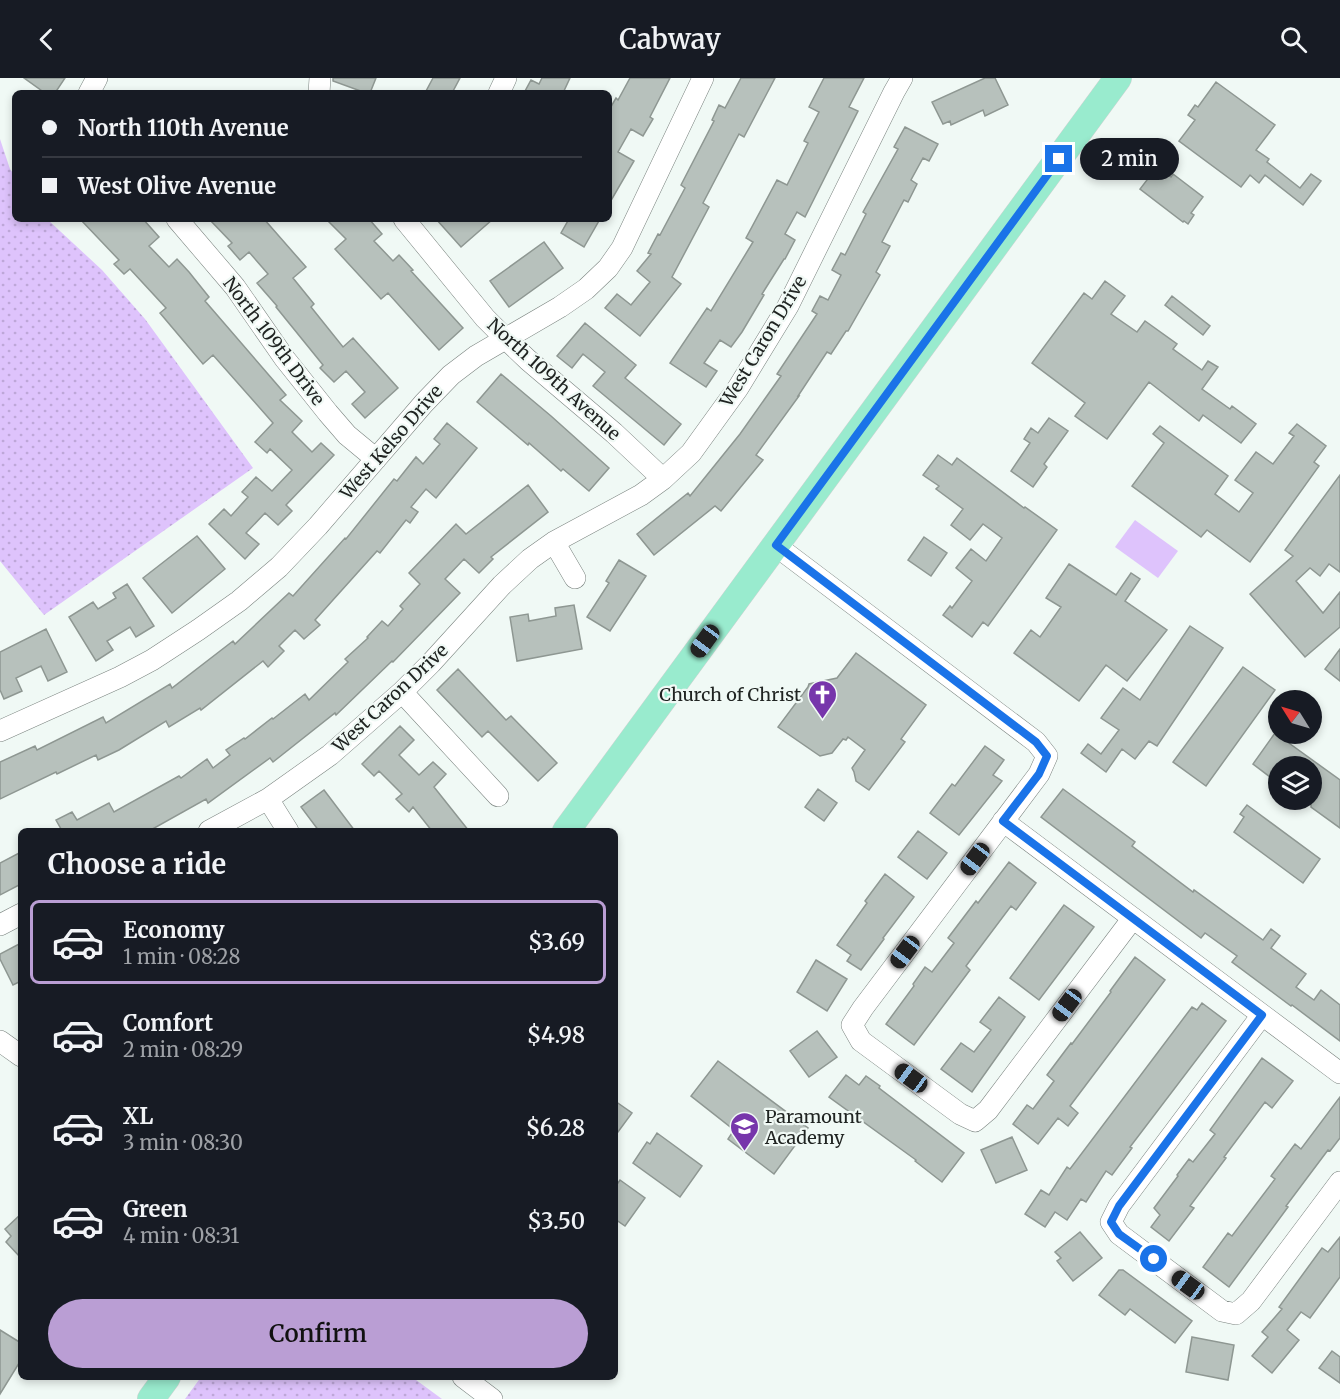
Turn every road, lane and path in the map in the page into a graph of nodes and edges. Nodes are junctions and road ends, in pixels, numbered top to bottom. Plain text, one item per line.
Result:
1 (703, 78) edge
2 (902, 78) edge
3 (1118, 78) edge
4 (180, 222) edge
5 (406, 222) edge
6 (505, 338) junction
7 (376, 459) junction
8 (663, 479) junction
9 (554, 542) junction
10 (776, 545) junction
11 (575, 578) dead end
12 (402, 692) junction
13 (0, 731) edge
14 (498, 796) dead end
15 (268, 799) junction
16 (1003, 821) junction
17 (215, 828) edge
18 (286, 828) edge
19 (568, 828) edge
20 (18, 915) edge
21 (1133, 918) junction
22 (0, 924) edge
23 (1262, 1015) junction
24 (0, 1041) edge
25 (18, 1054) edge
26 (1340, 1073) edge
27 (1340, 1182) edge
28 (165, 1380) edge
29 (467, 1380) edge
30 (151, 1399) edge
31 (492, 1399) edge

1 - 6 street, West Kelso Drive
2 - 8 street, West Caron Drive
3 - 10 main road
4 - 7 street, North 109th Drive
5 - 6 street, North 109th Avenue
6 - 7 street, West Kelso Drive
6 - 8 street, North 109th Avenue
7 - 13 street, West Kelso Drive
8 - 9 street, West Caron Drive
9 - 11 street
9 - 12 street, West Caron Drive
10 - 16 street
10 - 19 main road
12 - 14 street
12 - 15 street, West Caron Drive
15 - 17 street, West Caron Drive
15 - 18 street
16 - 21 street
16 - 21 street
20 - 22 street
21 - 23 street
23 - 26 street
23 - 27 street
24 - 25 street
28 - 30 main road
29 - 31 street

